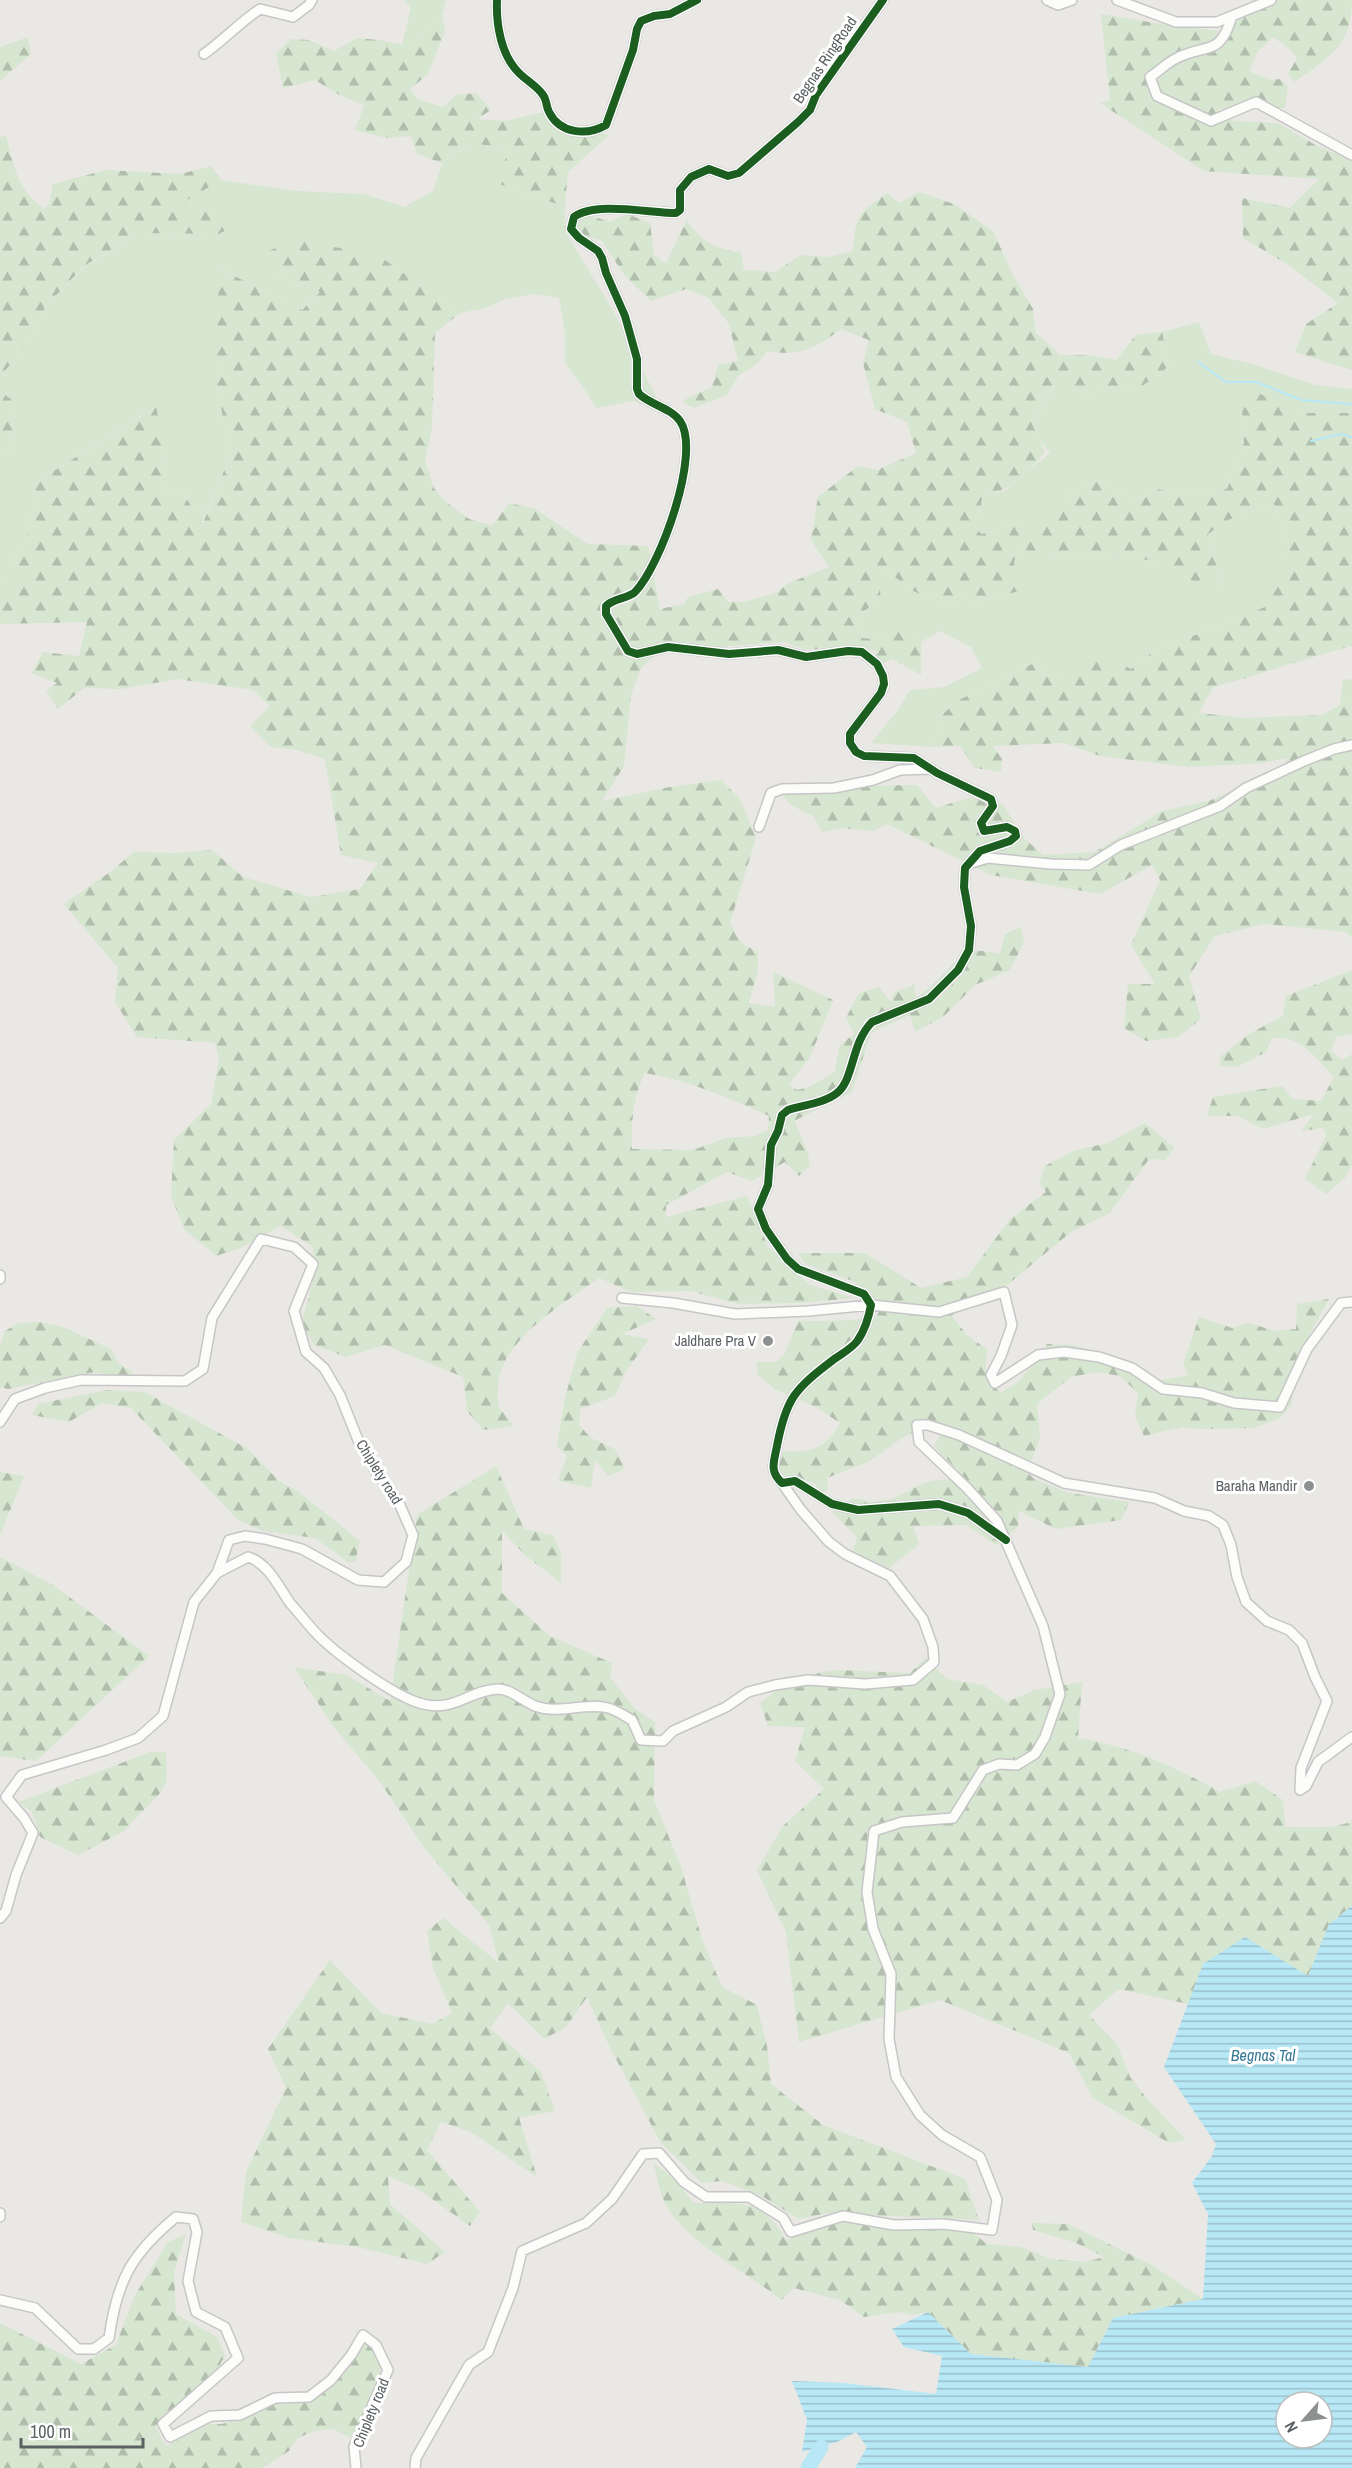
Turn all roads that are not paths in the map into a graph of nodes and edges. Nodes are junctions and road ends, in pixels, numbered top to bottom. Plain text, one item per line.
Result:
1 (312, 0) edge
2 (497, 0) edge
3 (697, 0) edge
4 (1047, 0) edge
5 (1072, 0) edge
6 (1117, 0) edge
7 (1271, 0) edge
8 (878, 2) edge
9 (1232, 16) junction
10 (204, 54) dead end
11 (1352, 155) edge
12 (1352, 745) edge
13 (931, 769) junction
14 (759, 827) dead end
15 (968, 864) junction
16 (622, 1298) dead end
17 (1352, 1302) edge
18 (871, 1305) junction
19 (0, 1422) edge
20 (782, 1483) junction
21 (1006, 1540) junction
22 (217, 1573) junction
23 (1352, 1737) edge
24 (0, 1918) edge
25 (0, 2300) edge
26 (356, 2468) edge
27 (415, 2468) edge

1 - 10 street
2 - 3 street
4 - 5 street
6 - 9 street
7 - 9 street
8 - 13 street, Begnas RingRoad
9 - 11 street
12 - 15 street
13 - 14 street
13 - 15 street, Begnas RingRoad
15 - 18 street
16 - 18 street
17 - 18 street
18 - 20 street
19 - 22 street, Chiplety road
20 - 21 street
20 - 22 street
21 - 23 street
21 - 27 street
22 - 24 street, Chiplety road
25 - 26 street, Chiplety road

